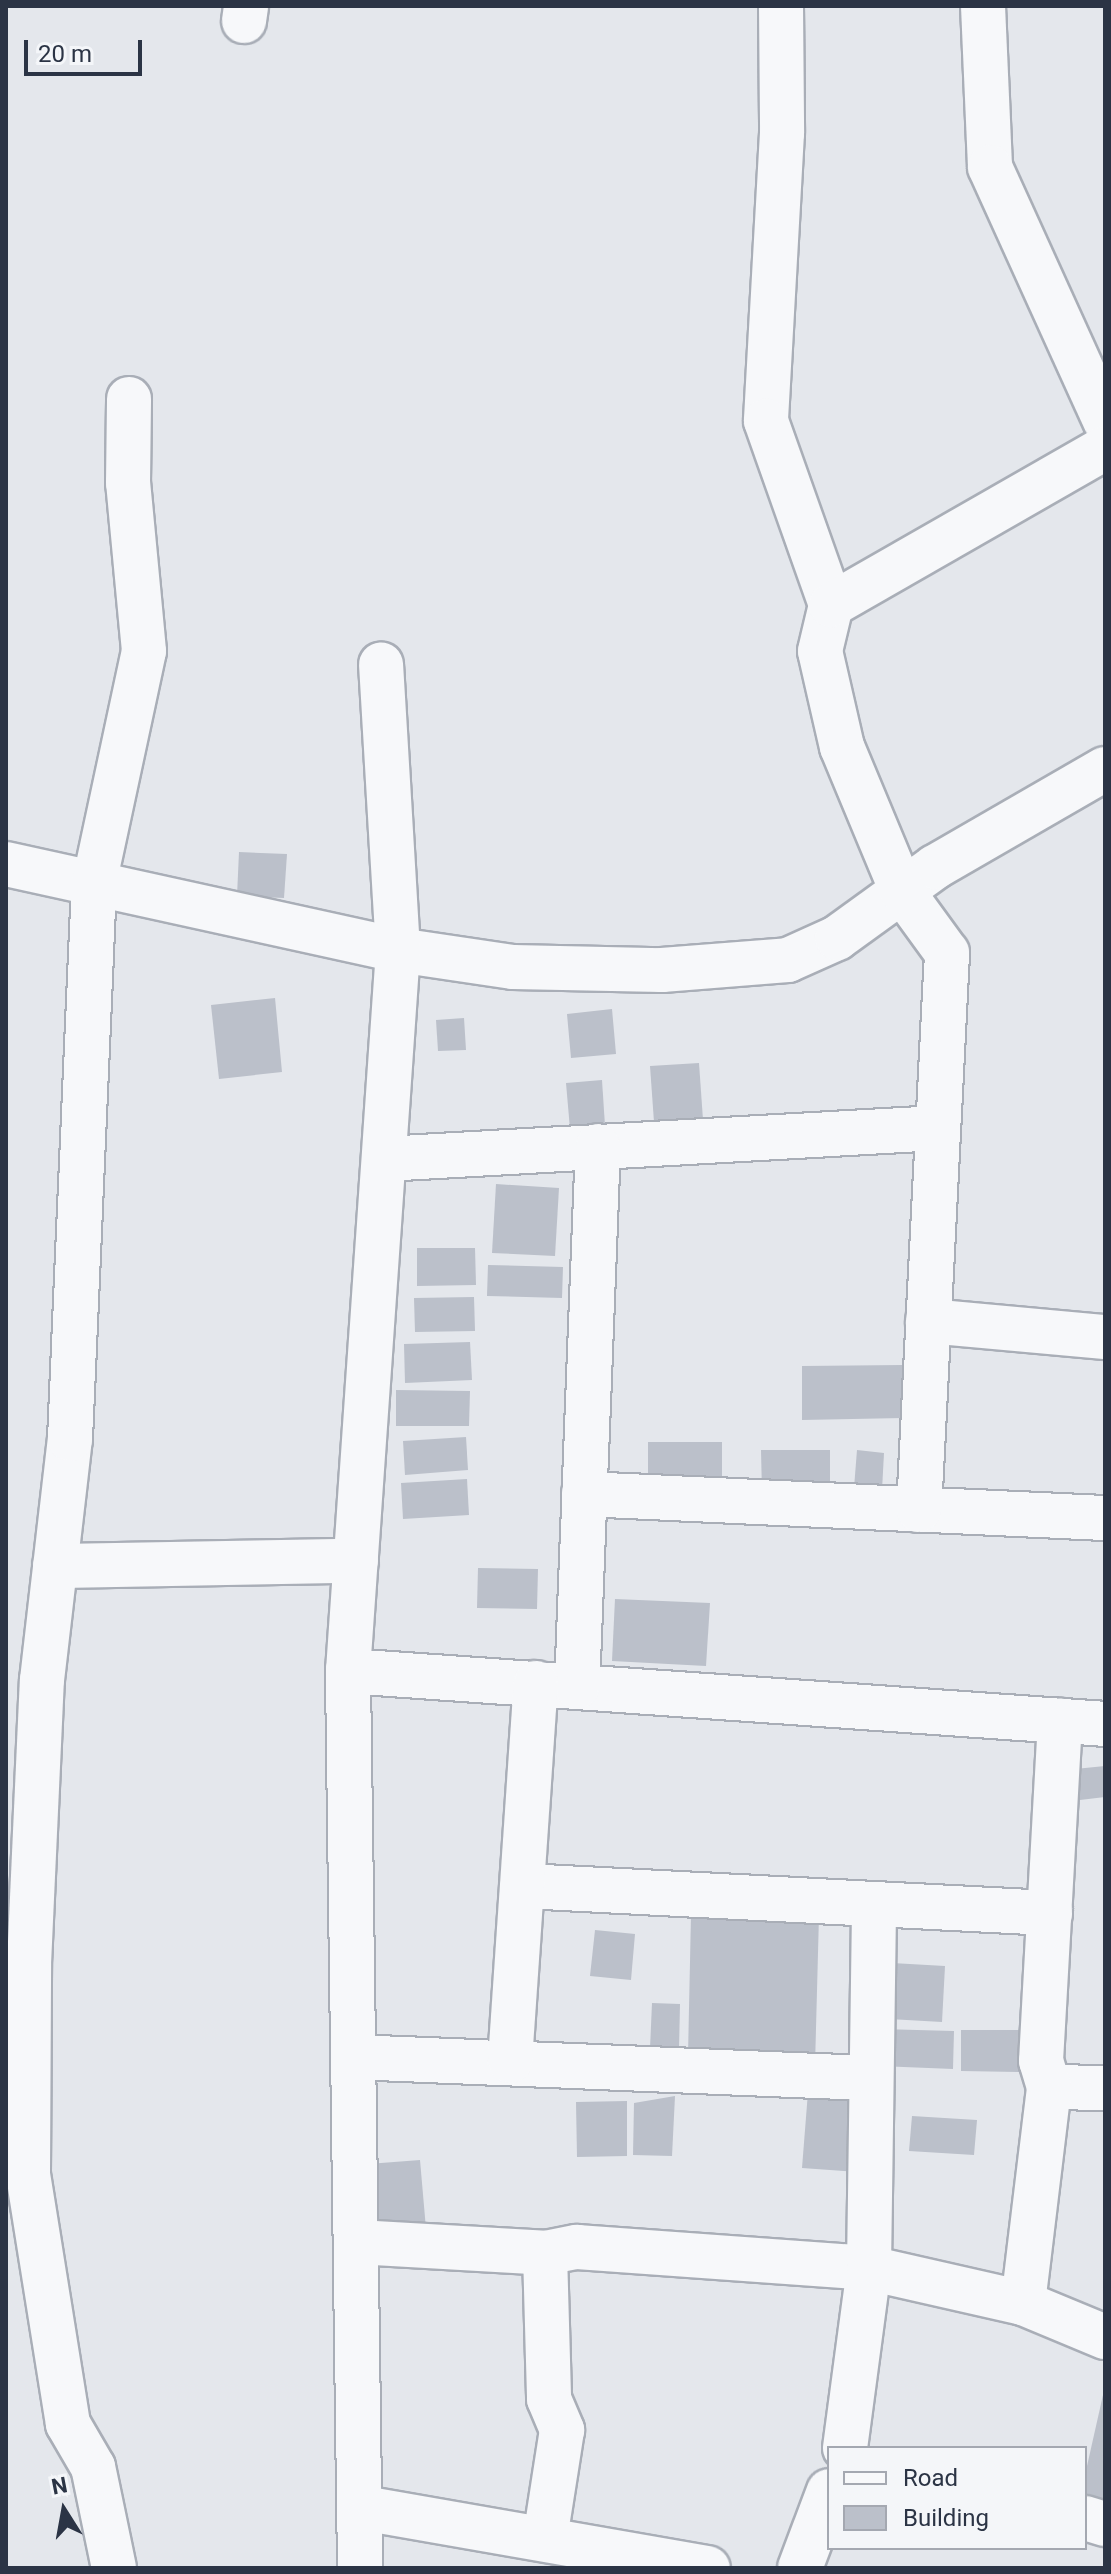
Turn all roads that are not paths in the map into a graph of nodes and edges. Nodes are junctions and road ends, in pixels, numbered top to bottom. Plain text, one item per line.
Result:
1 (781, 6) edge
2 (983, 6) edge
3 (129, 399) dead end
4 (1105, 421) edge
5 (1105, 448) edge
6 (831, 605) junction
7 (381, 665) dead end
8 (1105, 769) edge
9 (6, 864) edge
10 (94, 884) junction
11 (902, 891) junction
12 (398, 950) junction
13 (938, 1128) junction
14 (598, 1146) junction
15 (384, 1159) junction
16 (928, 1321) junction
17 (1105, 1335) edge
18 (584, 1494) junction
19 (919, 1510) junction
20 (1105, 1518) edge
21 (356, 1561) junction
22 (55, 1566) junction
23 (348, 1671) junction
24 (557, 1685) junction
25 (1060, 1721) junction
26 (1105, 1724) edge
27 (524, 1886) junction
28 (874, 1904) junction
29 (1050, 1913) junction
30 (353, 2057) junction
31 (510, 2061) junction
32 (868, 2078) junction
33 (1049, 2087) junction
34 (1105, 2088) edge
35 (357, 2242) junction
36 (545, 2253) junction
37 (869, 2268) junction
38 (1023, 2303) junction
39 (1105, 2337) edge
40 (849, 2446) edge
41 (827, 2496) edge
42 (363, 2508) junction
43 (545, 2539) junction
44 (114, 2568) edge
45 (360, 2568) edge
46 (708, 2568) edge
47 (800, 2568) edge

1 - 6 street
2 - 4 street
3 - 10 street
5 - 6 street
6 - 11 street
7 - 12 street
8 - 11 street
9 - 10 street
10 - 12 street
10 - 22 street
11 - 12 street
11 - 13 street
12 - 15 street
13 - 14 street
13 - 16 street
14 - 15 street
14 - 18 street
15 - 21 street
16 - 17 street
16 - 19 street
18 - 19 street
18 - 24 street
19 - 20 street
21 - 22 street
21 - 23 street
22 - 44 street
23 - 24 street
23 - 30 street
24 - 25 street
24 - 27 street
25 - 26 street
25 - 29 street
27 - 28 street
27 - 31 street
28 - 29 street
28 - 32 street
29 - 33 street
30 - 31 street
30 - 35 street
31 - 32 street
32 - 37 street
33 - 34 street
33 - 38 street
35 - 36 street
35 - 42 street
36 - 37 street
36 - 43 street
37 - 38 street
37 - 40 street
38 - 39 street
41 - 47 street
42 - 43 street
42 - 45 street
43 - 46 street

